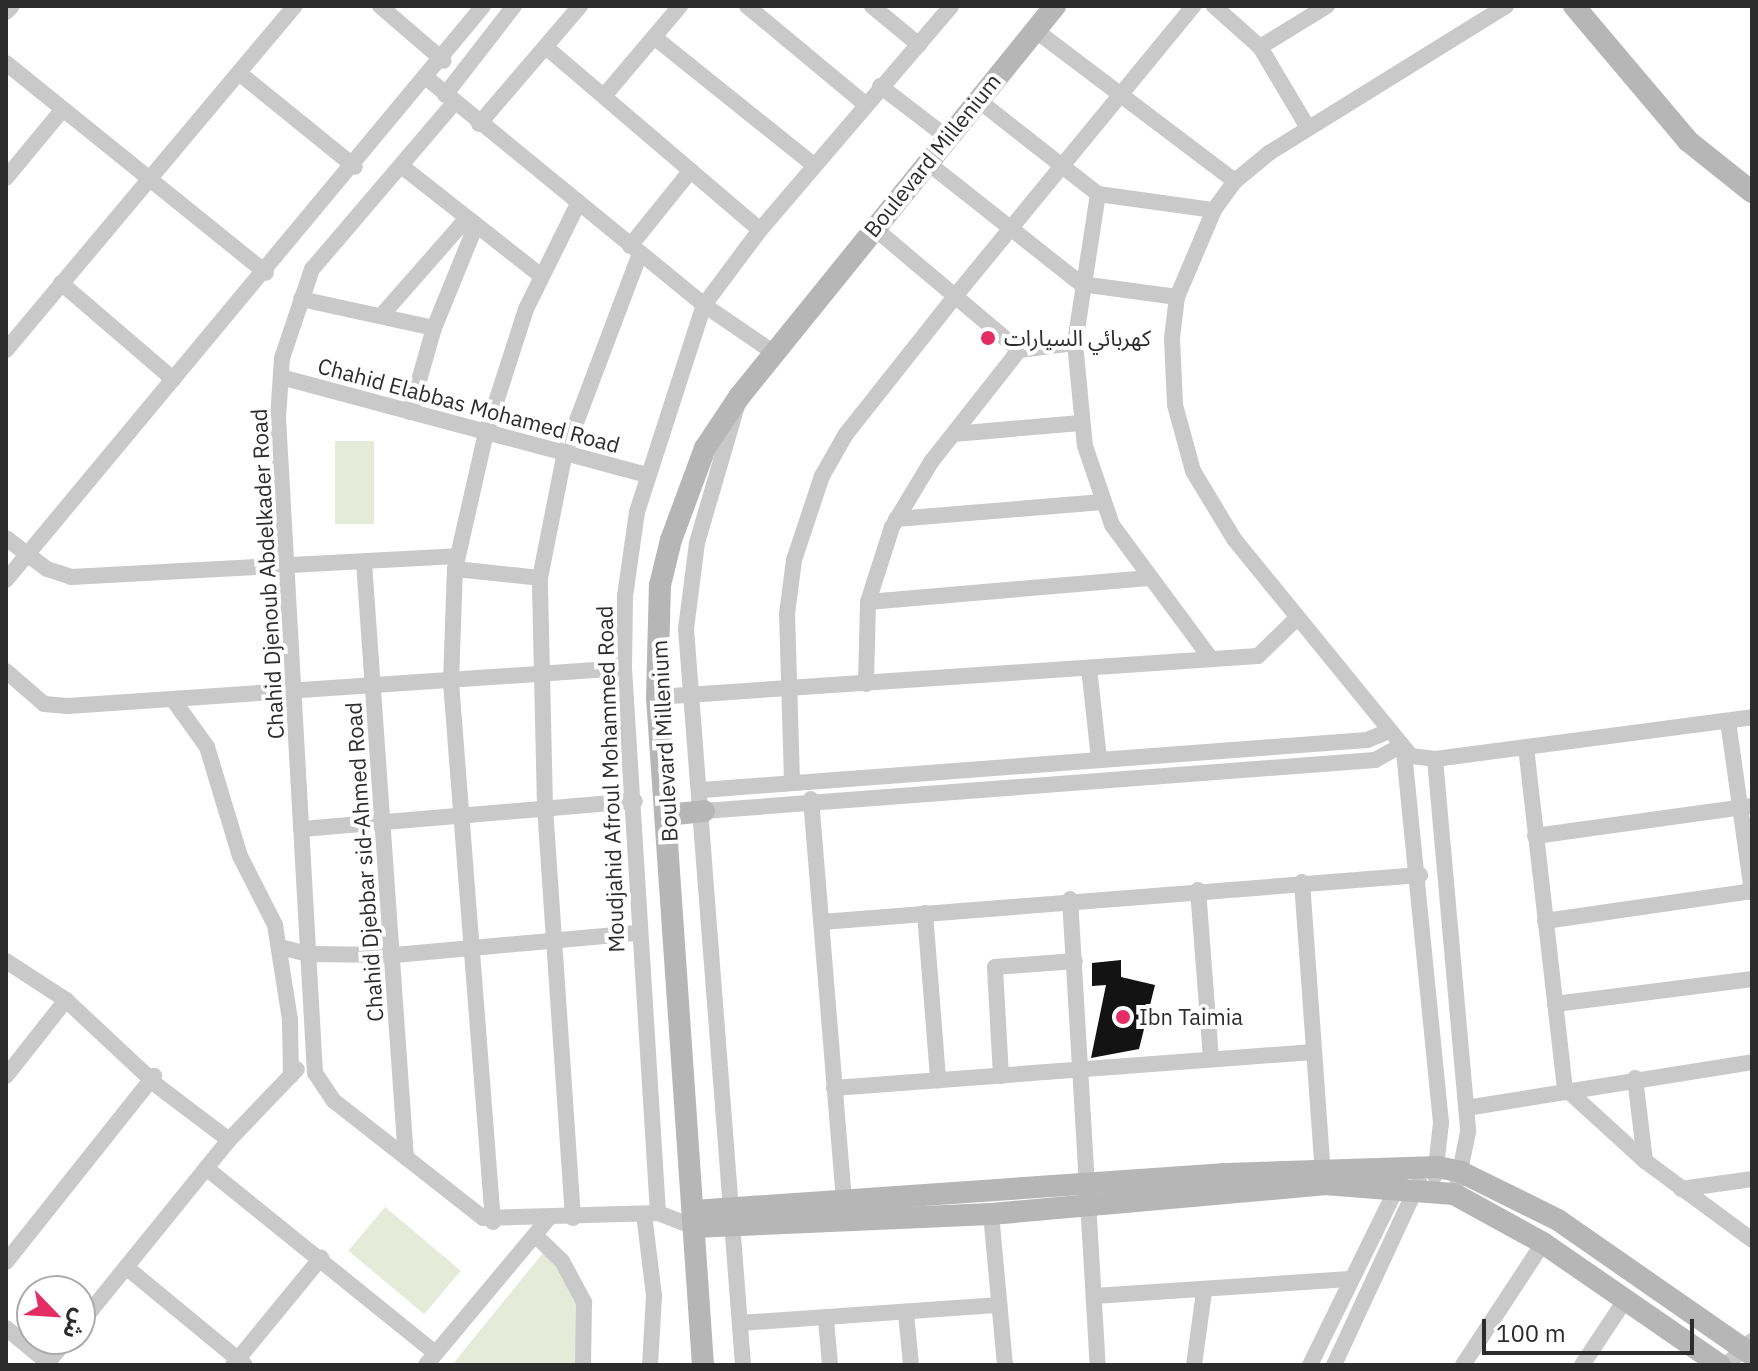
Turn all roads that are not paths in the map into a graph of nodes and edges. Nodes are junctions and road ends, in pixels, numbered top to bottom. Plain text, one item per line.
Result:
1 (12, 6) edge
2 (295, 6) edge
3 (380, 6) edge
4 (483, 6) edge
5 (514, 6) edge
6 (580, 6) edge
7 (680, 6) edge
8 (747, 6) edge
9 (872, 6) edge
10 (951, 6) edge
11 (1055, 6) edge
12 (1193, 6) edge
13 (1214, 6) edge
14 (1327, 6) edge
15 (1574, 6) edge
16 (1501, 7) edge
17 (6, 12) edge
18 (1035, 30) junction
19 (654, 37) junction
20 (919, 45) junction
21 (1260, 47) junction
22 (547, 48) junction
23 (444, 61) junction
24 (6, 63) edge
25 (239, 73) junction
26 (428, 79) junction
27 (880, 86) junction
28 (604, 96) junction
29 (1118, 98) junction
30 (450, 99) junction
31 (978, 100) junction
32 (865, 104) junction
33 (63, 109) junction
34 (479, 124) junction
35 (1308, 128) junction
36 (948, 138) junction
37 (928, 163) junction
38 (814, 165) junction
39 (1063, 165) junction
40 (355, 167) junction
41 (404, 168) junction
42 (691, 170) junction
43 (6, 178) edge
44 (151, 179) junction
45 (1235, 181) junction
46 (1752, 192) edge
47 (1098, 194) junction
48 (578, 204) junction
49 (1214, 210) junction
50 (471, 222) junction
51 (873, 227) junction
52 (1010, 229) junction
53 (760, 230) junction
54 (635, 250) junction
55 (266, 273) junction
56 (540, 275) junction
57 (61, 283) junction
58 (1081, 284) junction
59 (956, 295) junction
60 (1177, 297) junction
61 (301, 299) junction
62 (704, 305) junction
63 (381, 316) junction
64 (434, 328) junction
65 (1075, 343) junction
66 (6, 350) edge
67 (1019, 350) junction
68 (773, 352) junction
69 (281, 377) junction
70 (173, 379) junction
71 (739, 397) junction
72 (410, 412) junction
73 (1081, 423) junction
74 (486, 433) junction
75 (954, 434) junction
76 (565, 452) junction
77 (646, 475) junction
78 (1102, 502) junction
79 (896, 519) junction
80 (6, 538) edge
81 (27, 556) junction
82 (364, 562) junction
83 (456, 562) junction
84 (287, 567) junction
85 (540, 578) junction
86 (1146, 578) junction
87 (6, 580) edge
88 (868, 602) junction
89 (1296, 619) junction
90 (1211, 659) junction
91 (624, 668) junction
92 (1089, 668) junction
93 (6, 671) edge
94 (540, 674) junction
95 (451, 682) junction
96 (866, 684) junction
97 (374, 687) junction
98 (787, 690) junction
99 (294, 693) junction
100 (688, 694) junction
101 (657, 697) junction
102 (174, 701) junction
103 (1752, 717) edge
104 (1728, 721) junction
105 (1387, 732) junction
106 (1526, 747) junction
107 (1401, 749) junction
108 (1099, 759) junction
109 (1435, 759) junction
110 (1069, 761) junction
111 (792, 781) junction
112 (1070, 782) junction
113 (811, 799) junction
114 (703, 800) junction
115 (635, 801) junction
116 (545, 807) junction
117 (1746, 807) edge
118 (460, 815) junction
119 (667, 815) junction
120 (384, 822) junction
121 (302, 829) junction
122 (1535, 836) junction
123 (1420, 875) junction
124 (1302, 882) junction
125 (1198, 890) junction
126 (1752, 891) edge
127 (1070, 899) junction
128 (925, 913) junction
129 (1545, 921) junction
130 (822, 922) junction
131 (637, 933) junction
132 (553, 941) junction
133 (280, 947) junction
134 (473, 948) junction
135 (308, 954) junction
136 (395, 955) junction
137 (6, 961) edge
138 (1075, 961) junction
139 (1752, 979) edge
140 (66, 1000) junction
141 (1555, 1004) junction
142 (310, 1052) junction
143 (1314, 1052) junction
144 (1211, 1060) junction
145 (1752, 1062) edge
146 (1077, 1071) junction
147 (6, 1076) edge
148 (154, 1076) junction
149 (291, 1076) junction
150 (1001, 1076) junction
151 (1635, 1078) junction
152 (938, 1080) junction
153 (834, 1088) junction
154 (1565, 1088) junction
155 (1466, 1108) junction
156 (229, 1140) junction
157 (406, 1158) junction
158 (1645, 1161) junction
159 (1423, 1165) junction
160 (206, 1168) junction
161 (1461, 1172) junction
162 (1323, 1176) junction
163 (1752, 1179) edge
164 (1416, 1189) junction
165 (1681, 1189) junction
166 (1088, 1194) junction
167 (1454, 1194) junction
168 (845, 1212) junction
169 (991, 1214) junction
170 (673, 1216) junction
171 (573, 1218) junction
172 (548, 1219) junction
173 (728, 1220) junction
174 (493, 1222) junction
175 (535, 1235) junction
176 (1752, 1240) edge
177 (1543, 1243) junction
178 (321, 1258) junction
179 (6, 1262) edge
180 (126, 1267) junction
181 (1349, 1279) junction
182 (1204, 1292) junction
183 (1094, 1296) junction
184 (1623, 1303) junction
185 (96, 1304) edge
186 (999, 1305) junction
187 (906, 1313) junction
188 (826, 1320) junction
189 (740, 1323) junction
190 (6, 1328) edge
191 (1749, 1349) edge
192 (430, 1359) edge
193 (239, 1363) edge
194 (47, 1364) edge
195 (583, 1365) edge
196 (650, 1365) edge
197 (703, 1365) edge
198 (743, 1365) edge
199 (830, 1365) edge
200 (911, 1365) edge
201 (1005, 1365) edge
202 (1098, 1365) edge
203 (1194, 1365) edge
204 (1310, 1365) edge
205 (1334, 1365) edge
206 (1463, 1365) edge
207 (1582, 1365) edge
208 (1720, 1365) edge
209 (1726, 1365) edge

1 - 17 street
2 - 25 street
3 - 23 street
4 - 23 street
5 - 30 street, Chahid Djenoub Abdelkader Road
6 - 22 street
7 - 19 street
8 - 32 street
9 - 20 street
10 - 20 street, Moudjahid Afroul Mohammed Road
11 - 18 main road, Boulevard Millenium
12 - 29 street
13 - 21 street
14 - 21 street
15 - 46 main road
16 - 35 street
18 - 29 street
18 - 31 main road, Boulevard Millenium
19 - 28 street
19 - 38 street
20 - 27 street, Moudjahid Afroul Mohammed Road
21 - 35 street
22 - 28 street
22 - 34 street
23 - 26 street
24 - 33 street
25 - 40 street
25 - 44 street
26 - 30 street
26 - 40 street
27 - 32 street, Moudjahid Afroul Mohammed Road
27 - 36 street
28 - 42 street
29 - 39 street
29 - 45 street
30 - 34 street
30 - 41 street, Chahid Djenoub Abdelkader Road
31 - 36 main road, Boulevard Millenium
31 - 39 street
32 - 38 street, Moudjahid Afroul Mohammed Road
33 - 43 street
33 - 44 street
34 - 48 street
35 - 45 street
36 - 37 main road, Boulevard Millenium
37 - 51 main road, Boulevard Millenium
37 - 52 street
38 - 53 street, Moudjahid Afroul Mohammed Road
39 - 47 street
39 - 52 street
40 - 55 street
41 - 50 street
41 - 61 street, Chahid Djenoub Abdelkader Road
42 - 53 street
42 - 54 street
44 - 55 street
44 - 57 street
45 - 49 street
47 - 49 street
47 - 58 street
48 - 54 street
48 - 56 street
49 - 60 street
50 - 56 street
50 - 63 street
50 - 64 street
51 - 59 street
51 - 68 main road, Boulevard Millenium
52 - 58 street
52 - 59 street
53 - 62 street, Moudjahid Afroul Mohammed Road
54 - 62 street
54 - 76 street
55 - 70 street
56 - 74 street
57 - 66 street
57 - 70 street
58 - 60 street
58 - 65 street
59 - 67 street
59 - 98 street
60 - 89 street
61 - 63 street
61 - 69 street, Chahid Djenoub Abdelkader Road
62 - 68 street
62 - 77 street, Moudjahid Afroul Mohammed Road
63 - 64 street
64 - 72 street
65 - 67 street
65 - 73 street
67 - 75 street
68 - 71 main road, Boulevard Millenium
69 - 72 street, Chahid Elabbas Mohamed Road
69 - 84 street, Chahid Djenoub Abdelkader Road
70 - 81 street
71 - 100 street
71 - 101 main road, Boulevard Millenium
72 - 74 street, Chahid Elabbas Mohamed Road
73 - 75 street
73 - 78 street
74 - 76 street, Chahid Elabbas Mohamed Road
74 - 83 street
75 - 79 street
76 - 77 street, Chahid Elabbas Mohamed Road
76 - 85 street
77 - 91 street, Moudjahid Afroul Mohammed Road
78 - 79 street
78 - 86 street
79 - 88 street
80 - 81 street
81 - 84 street
81 - 87 street
82 - 83 street
82 - 84 street
82 - 97 street, Chahid Djebbar sid-Ahmed Road
83 - 85 street
83 - 95 street
84 - 99 street, Chahid Djenoub Abdelkader Road
85 - 94 street
86 - 88 street
86 - 90 street
88 - 96 street
89 - 90 street
89 - 105 street
90 - 92 street
91 - 94 street
91 - 115 street, Moudjahid Afroul Mohammed Road
92 - 96 street
92 - 108 street
93 - 102 street
94 - 95 street
94 - 116 street
95 - 97 street
95 - 118 street
96 - 98 street
97 - 99 street
97 - 120 street, Chahid Djebbar sid-Ahmed Road
98 - 100 street
98 - 111 street
99 - 102 street
99 - 121 street, Chahid Djenoub Abdelkader Road
100 - 101 street
100 - 114 street
101 - 119 main road, Boulevard Millenium
102 - 133 street
103 - 104 street
104 - 106 street
104 - 117 street
105 - 107 street
105 - 108 street
106 - 109 street
106 - 122 street
107 - 109 street
107 - 112 street
107 - 123 street
108 - 110 street
109 - 155 street
110 - 111 street
110 - 112 street
111 - 114 street
112 - 113 street
113 - 114 street
113 - 130 street
114 - 119 main road
114 - 173 street
115 - 116 street
115 - 131 street, Moudjahid Afroul Mohammed Road
116 - 118 street
116 - 132 street
117 - 122 street
117 - 126 street
118 - 120 street
118 - 134 street
119 - 170 main road, Boulevard Millenium
120 - 121 street
120 - 136 street, Chahid Djebbar sid-Ahmed Road
121 - 135 street, Chahid Djenoub Abdelkader Road
122 - 129 street
123 - 124 street
123 - 159 street
124 - 125 street
124 - 143 street
125 - 127 street
125 - 144 street
126 - 129 street
127 - 128 street
127 - 138 street
128 - 130 street
128 - 152 street
129 - 141 street
130 - 153 street
131 - 132 street
131 - 170 street, Moudjahid Afroul Mohammed Road
132 - 134 street
132 - 171 street
133 - 135 street
133 - 149 street
134 - 136 street
134 - 174 street
135 - 136 street
135 - 142 street, Chahid Djenoub Abdelkader Road
136 - 157 street, Chahid Djebbar sid-Ahmed Road
137 - 140 street
138 - 146 street
138 - 150 street
139 - 141 street
140 - 147 street
140 - 148 street
141 - 154 street
142 - 149 street
142 - 157 street
143 - 144 street
143 - 162 street
144 - 146 street
145 - 151 street
146 - 150 street
146 - 166 street
148 - 156 street
148 - 179 street
149 - 156 street
150 - 152 street
151 - 154 street
151 - 158 street
152 - 153 street
153 - 168 street
154 - 155 street
154 - 158 street
155 - 161 street
156 - 160 street
157 - 174 street
158 - 165 street
159 - 161 main road
159 - 162 main road
159 - 164 street
159 - 164 street
160 - 178 street
160 - 180 street
161 - 167 street
161 - 191 main road
162 - 164 main road
162 - 166 main road
163 - 165 street
164 - 167 main road
164 - 181 street
164 - 205 street
165 - 176 street
166 - 168 main road
166 - 169 main road
166 - 183 street
167 - 177 main road
168 - 169 main road
168 - 173 main road
169 - 186 street
170 - 171 street
170 - 173 main road
170 - 196 street, Moudjahid Afroul Mohammed Road
170 - 197 main road, Boulevard Millenium
171 - 172 street
172 - 174 street
172 - 175 street
173 - 189 street
175 - 192 street
175 - 195 street
177 - 184 main road
177 - 206 street
178 - 192 street
178 - 193 street
180 - 185 street
180 - 193 street
181 - 182 street
181 - 204 street
182 - 183 street
182 - 203 street
183 - 202 street
184 - 207 street
184 - 208 main road
186 - 187 street
186 - 201 street
187 - 188 street
187 - 200 street
188 - 189 street
188 - 199 street
189 - 198 street
190 - 194 street
191 - 209 street

